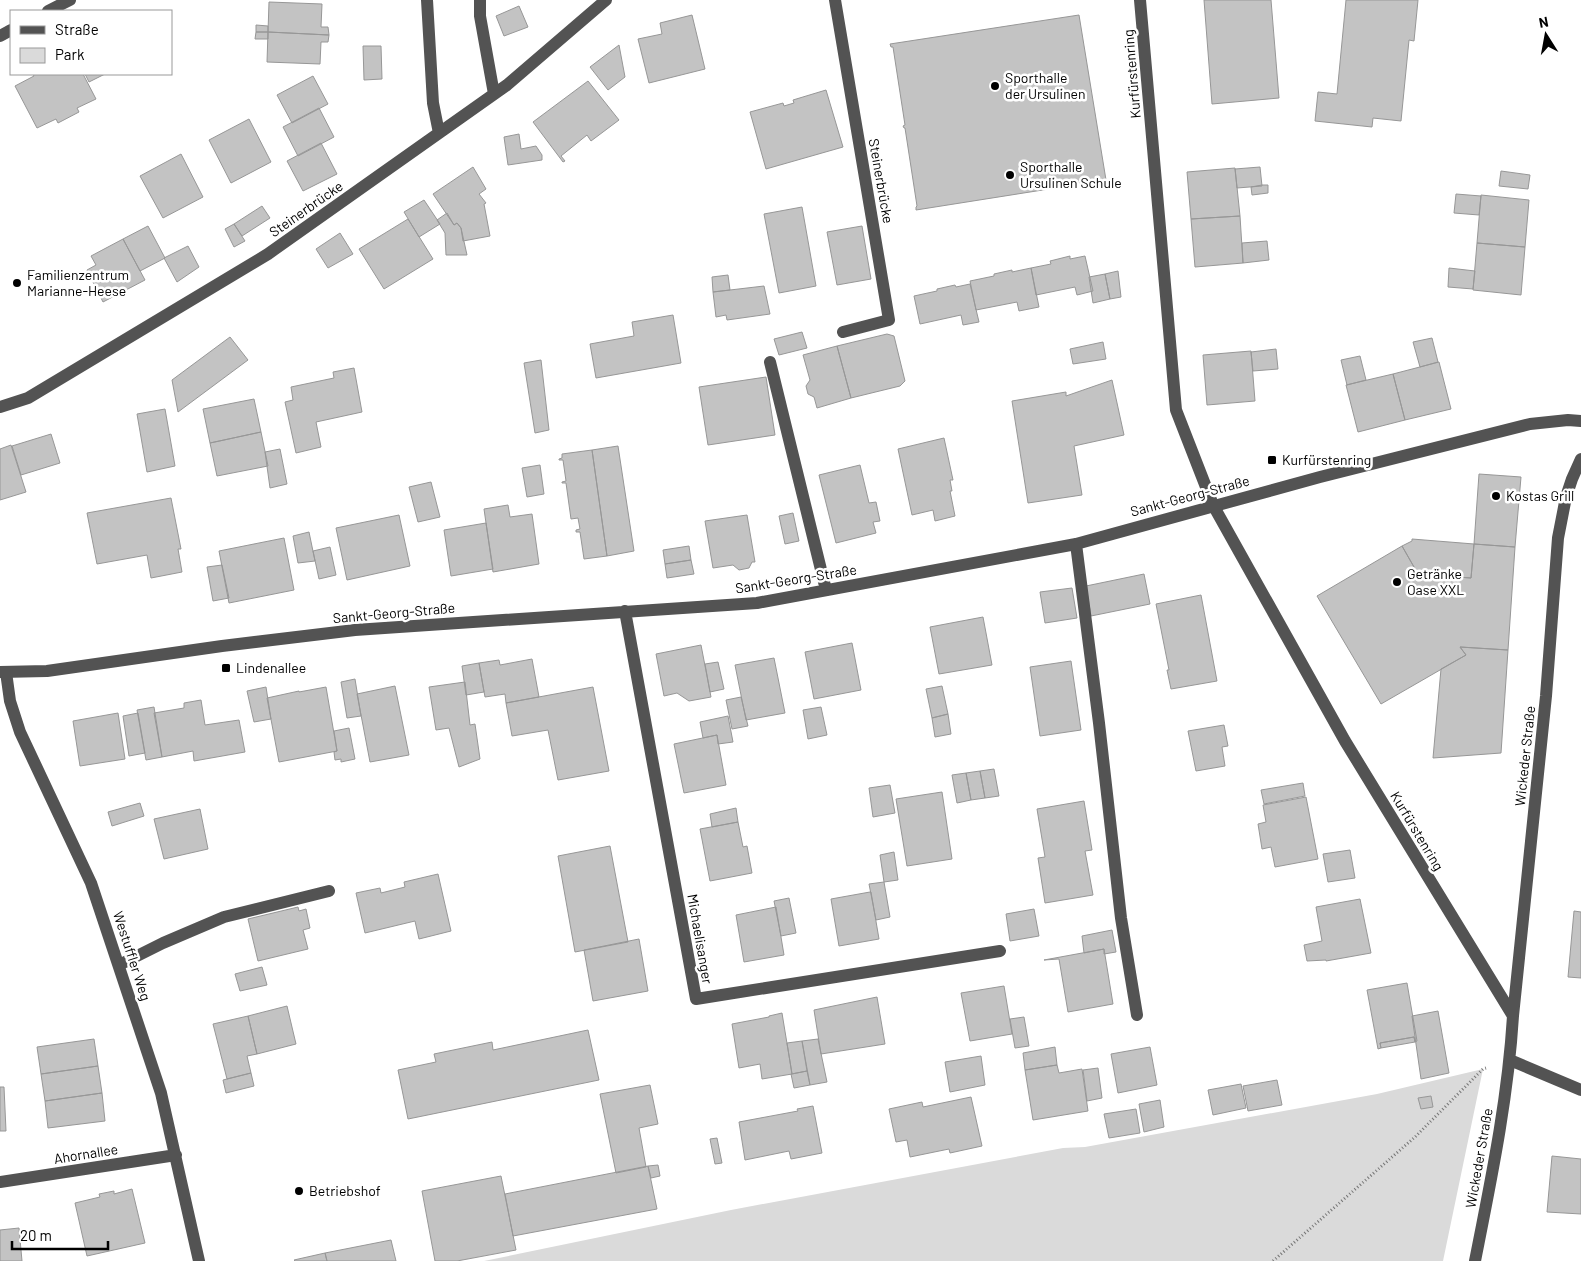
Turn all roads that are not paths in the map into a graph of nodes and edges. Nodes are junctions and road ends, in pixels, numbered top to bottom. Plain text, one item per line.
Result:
1 (70, 0) edge
2 (427, 0) edge
3 (480, 0) edge
4 (606, 0) edge
5 (835, 0) edge
6 (1140, 0) edge
7 (50, 10) edge
8 (494, 94) junction
9 (439, 133) junction
10 (843, 332) dead end
11 (770, 362) dead end
12 (0, 408) edge
13 (1581, 421) edge
14 (1581, 459) edge
15 (1213, 506) junction
16 (1076, 544) junction
17 (826, 590) junction
18 (624, 611) junction
19 (3, 672) edge
20 (329, 891) dead end
21 (1000, 951) dead end
22 (119, 965) junction
23 (1137, 1015) dead end
24 (1513, 1016) junction
25 (1510, 1060) junction
26 (1581, 1090) edge
27 (176, 1155) junction
28 (0, 1182) edge
29 (199, 1261) edge
30 (1475, 1261) edge

1 - 7 street
2 - 9 street
3 - 8 street
4 - 8 street, Steinerbrücke
5 - 10 street, Steinerbrücke
6 - 15 street, Kurfürstenring
8 - 9 street, Steinerbrücke
9 - 12 street, Steinerbrücke
11 - 17 street
13 - 15 street, Sankt-Georg-Straße
14 - 24 street, Wickeder Straße
15 - 16 street, Sankt-Georg-Straße
15 - 24 street, Kurfürstenring
16 - 17 street, Sankt-Georg-Straße
16 - 23 street
17 - 18 street, Sankt-Georg-Straße
18 - 19 street, Sankt-Georg-Straße
18 - 21 street, Michaelisanger
19 - 22 street, Westuffler Weg
20 - 22 street
22 - 27 street, Westuffler Weg
24 - 25 street, Wickeder Straße
25 - 26 street
25 - 30 street, Wickeder Straße
27 - 28 street, Ahornallee
27 - 29 street, Westuffler Weg

